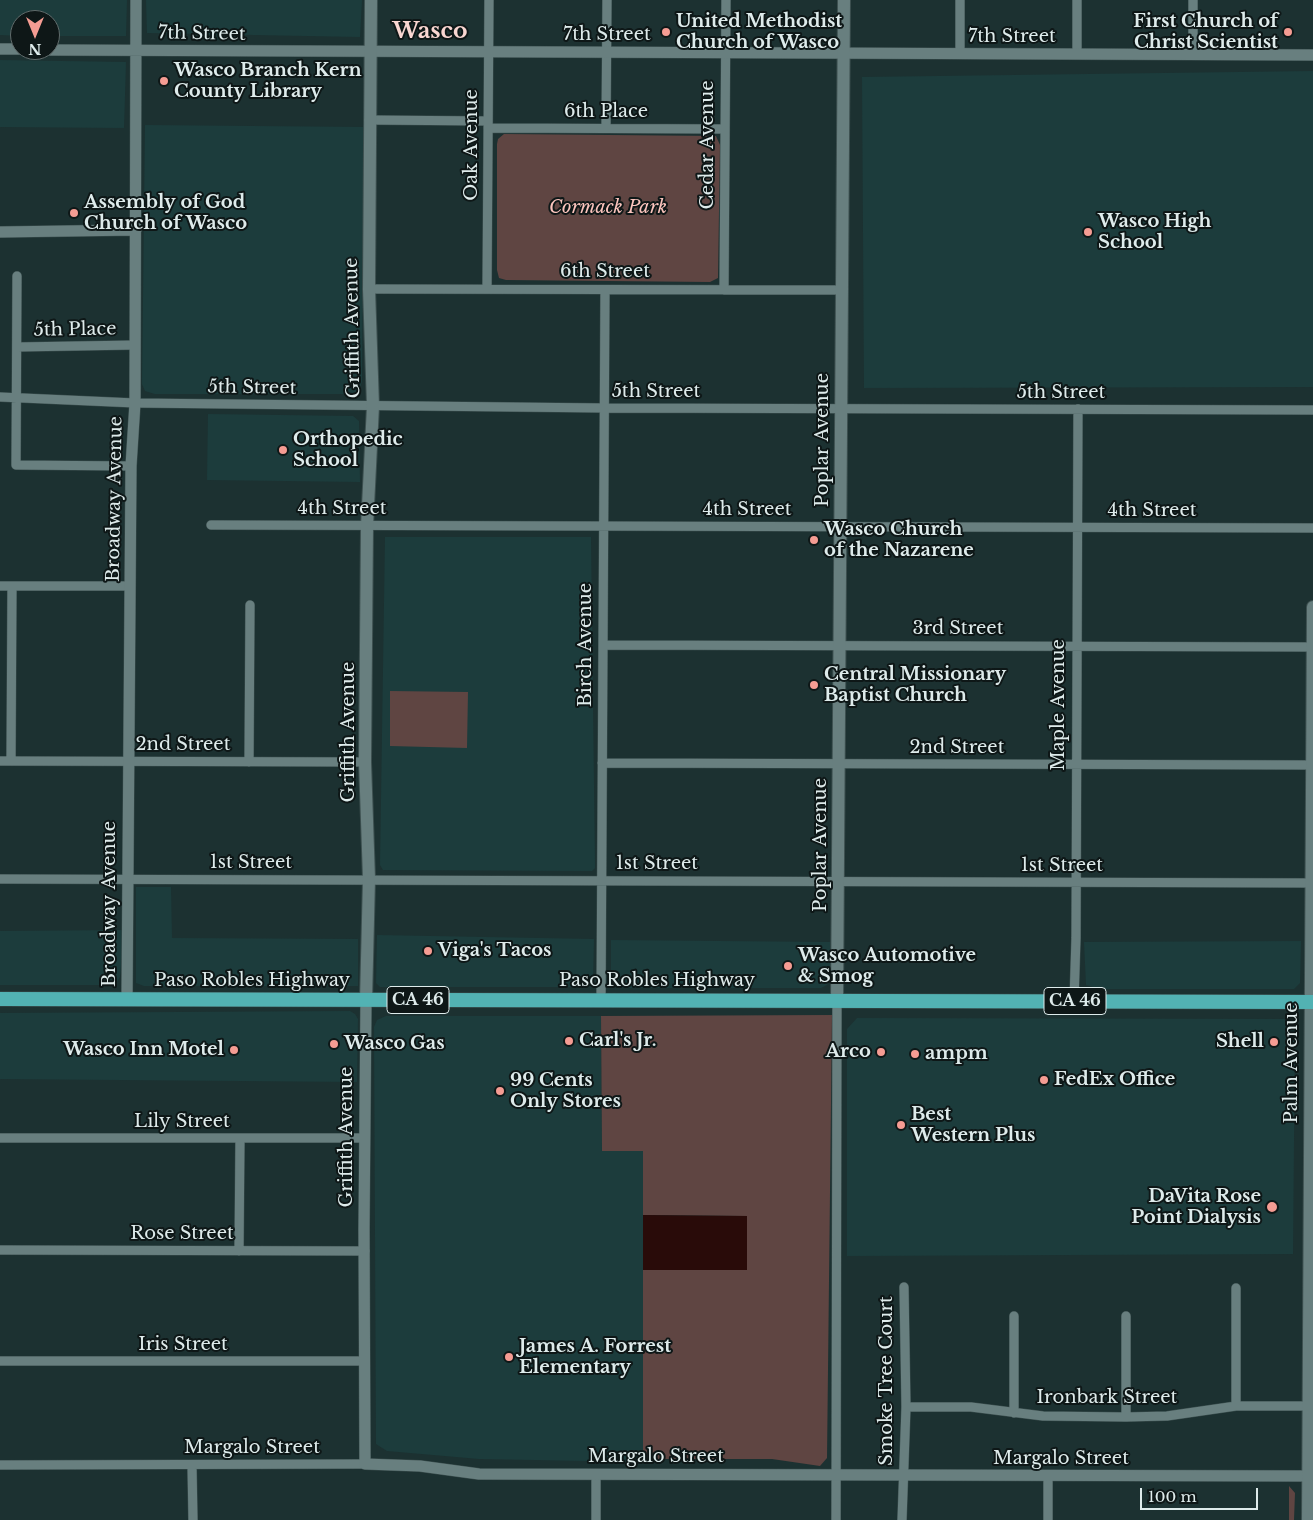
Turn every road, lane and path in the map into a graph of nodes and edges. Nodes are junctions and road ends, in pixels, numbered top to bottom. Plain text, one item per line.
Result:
1 (136, 0) edge
2 (371, 0) edge
3 (489, 0) edge
4 (607, 0) edge
5 (726, 0) edge
6 (844, 0) edge
7 (960, 0) edge
8 (1077, 0) edge
9 (1194, 0) edge
10 (60, 50) edge
11 (137, 50) junction
12 (370, 52) junction
13 (488, 52) junction
14 (607, 53) junction
15 (725, 53) junction
16 (843, 54) junction
17 (960, 54) junction
18 (1076, 54) junction
19 (1193, 55) junction
20 (1313, 55) edge
21 (369, 120) junction
22 (488, 125) junction
23 (606, 128) junction
24 (725, 129) junction
25 (136, 230) junction
26 (0, 232) edge
27 (17, 276) dead end
28 (368, 289) junction
29 (487, 289) junction
30 (605, 290) junction
31 (724, 290) junction
32 (842, 290) junction
33 (135, 345) junction
34 (17, 347) junction
35 (0, 397) edge
36 (16, 398) junction
37 (135, 403) junction
38 (372, 406) junction
39 (604, 408) junction
40 (841, 409) junction
41 (1078, 409) junction
42 (1313, 410) edge
43 (131, 466) junction
44 (211, 525) dead end
45 (367, 526) junction
46 (604, 526) junction
47 (840, 527) junction
48 (1077, 528) junction
49 (1313, 528) edge
50 (0, 586) edge
51 (12, 586) junction
52 (130, 586) junction
53 (250, 606) dead end
54 (1313, 607) edge
55 (603, 645) junction
56 (839, 645) junction
57 (1076, 646) junction
58 (1313, 647) edge
59 (0, 761) edge
60 (10, 761) junction
61 (128, 762) junction
62 (249, 762) junction
63 (365, 762) junction
64 (602, 763) junction
65 (838, 764) junction
66 (1075, 764) junction
67 (1312, 765) edge
68 (0, 878) edge
69 (128, 879) junction
70 (369, 879) junction
71 (603, 880) junction
72 (838, 881) junction
73 (1074, 883) junction
74 (1312, 883) edge
75 (0, 999) edge
76 (127, 999) junction
77 (366, 1000) junction
78 (602, 1000) junction
79 (837, 1000) junction
80 (1074, 1001) junction
81 (1312, 1002) edge
82 (0, 1138) edge
83 (240, 1138) junction
84 (365, 1138) junction
85 (0, 1250) edge
86 (239, 1251) junction
87 (365, 1251) junction
88 (904, 1286) dead end
89 (1236, 1288) dead end
90 (1311, 1295) edge
91 (1014, 1316) dead end
92 (1126, 1316) dead end
93 (0, 1361) edge
94 (365, 1361) junction
95 (1236, 1406) junction
96 (1308, 1406) junction
97 (906, 1407) junction
98 (1014, 1413) junction
99 (1126, 1417) junction
100 (365, 1464) junction
101 (0, 1465) edge
102 (192, 1466) junction
103 (596, 1474) junction
104 (837, 1476) junction
105 (902, 1476) junction
106 (1048, 1476) junction
107 (1311, 1476) edge
108 (193, 1520) edge
109 (596, 1520) edge
110 (836, 1520) edge
111 (902, 1520) edge
112 (1048, 1520) edge
113 (1308, 1520) edge

1 - 11 street, Broadway Avenue
2 - 12 main road, Griffith Avenue
3 - 13 street, Oak Avenue
4 - 14 street
5 - 15 street, Cedar Avenue
6 - 16 main road, Poplar Avenue
7 - 17 street
8 - 18 street
9 - 19 street
10 - 11 street, 7th Street
11 - 12 street, 7th Street
11 - 25 street, Broadway Avenue
12 - 13 street, 7th Street
12 - 21 main road, Griffith Avenue
13 - 14 street, 7th Street
13 - 22 street, Oak Avenue
14 - 15 street, 7th Street
14 - 23 street
15 - 16 street, 7th Street
15 - 24 street, Cedar Avenue
16 - 17 street, 7th Street
16 - 32 main road, Poplar Avenue
17 - 18 street, 7th Street
18 - 19 street, 7th Street
19 - 20 street, 7th Street
21 - 22 street, 6th Place
21 - 28 main road, Griffith Avenue
22 - 23 street, 6th Place
22 - 29 street, Oak Avenue
23 - 24 street, 6th Place
24 - 31 street, Cedar Avenue
25 - 26 street
25 - 33 street, Broadway Avenue
27 - 34 street
28 - 29 street, 6th Street
28 - 38 main road, Griffith Avenue
29 - 30 street, 6th Street
30 - 31 street, 6th Street
30 - 39 street, Birch Avenue
31 - 32 street, 6th Street
32 - 40 main road, Poplar Avenue
33 - 34 street, 5th Place
33 - 37 street, Broadway Avenue
34 - 36 street
35 - 36 street, 5th Street
36 - 37 street, 5th Street
36 - 43 street
37 - 38 street, 5th Street
37 - 43 street, Broadway Avenue
38 - 39 street, 5th Street
38 - 45 main road, Griffith Avenue
39 - 40 street, 5th Street
39 - 46 street, Birch Avenue
40 - 41 street, 5th Street
40 - 47 main road, Poplar Avenue
41 - 42 street, 5th Street
41 - 48 street, Maple Avenue
43 - 52 street, Broadway Avenue
44 - 45 street, 4th Street
45 - 46 street, 4th Street
45 - 63 main road, Griffith Avenue
46 - 47 street, 4th Street
46 - 55 street, Birch Avenue
47 - 48 street, 4th Street
47 - 56 main road, Poplar Avenue
48 - 49 street, 4th Street
48 - 57 street, Maple Avenue
50 - 51 street
51 - 52 street
51 - 60 street
52 - 61 street, Broadway Avenue
53 - 62 street
54 - 58 main road, Palm Avenue
55 - 56 street, 3rd Street
55 - 64 street, Birch Avenue
56 - 57 street, 3rd Street
56 - 65 main road, Poplar Avenue
57 - 58 street, 3rd Street
57 - 66 street, Maple Avenue
58 - 67 main road, Palm Avenue
59 - 60 street, 2nd Street
60 - 61 street, 2nd Street
61 - 62 street, 2nd Street
61 - 69 street, Broadway Avenue
62 - 63 street, 2nd Street
63 - 70 main road, Griffith Avenue
64 - 65 street, 2nd Street
64 - 71 street, Birch Avenue
65 - 66 street, 2nd Street
65 - 72 main road, Poplar Avenue
66 - 67 street, 2nd Street
66 - 73 street, Maple Avenue
67 - 74 main road, Palm Avenue
68 - 69 street, 1st Street
69 - 70 street, 1st Street
69 - 76 street, Broadway Avenue
70 - 71 street, 1st Street
70 - 77 main road, Griffith Avenue
71 - 72 street, 1st Street
71 - 78 street, Birch Avenue
72 - 73 street, 1st Street
72 - 79 main road, Poplar Avenue
73 - 74 street, 1st Street
73 - 80 street, Maple Avenue
74 - 81 main road, Palm Avenue
75 - 76 highway, Paso Robles Highway / CA 46
76 - 77 highway, Paso Robles Highway / CA 46
77 - 78 highway, Paso Robles Highway / CA 46
77 - 84 street, Griffith Avenue
78 - 79 highway, Paso Robles Highway / CA 46
79 - 80 highway, Paso Robles Highway / CA 46
79 - 104 street
80 - 81 highway, Paso Robles Highway / CA 46
81 - 90 main road, Palm Avenue
82 - 83 street, Lily Street
83 - 84 street, Lily Street
83 - 86 street
84 - 87 street, Griffith Avenue
85 - 86 street, Rose Street
86 - 87 street, Rose Street
87 - 94 street, Griffith Avenue
88 - 97 street, Smoke Tree Court
89 - 95 street
90 - 96 main road, Palm Avenue
91 - 98 street
92 - 99 street
93 - 94 street, Iris Street
94 - 100 street, Griffith Avenue
95 - 96 street, Ironbark Street
95 - 99 street, Ironbark Street
96 - 107 main road, Palm Avenue
97 - 98 street, Ironbark Street
97 - 105 street, Smoke Tree Court
98 - 99 street, Ironbark Street
100 - 102 street, Margalo Street
100 - 103 street, Margalo Street
101 - 102 street, Margalo Street
102 - 108 street
103 - 104 street, Margalo Street
103 - 109 street
104 - 105 street, Margalo Street
104 - 110 street
105 - 106 street, Margalo Street
105 - 111 street, Smoke Tree Court
106 - 107 street, Margalo Street
106 - 112 street
107 - 113 main road, Palm Avenue

